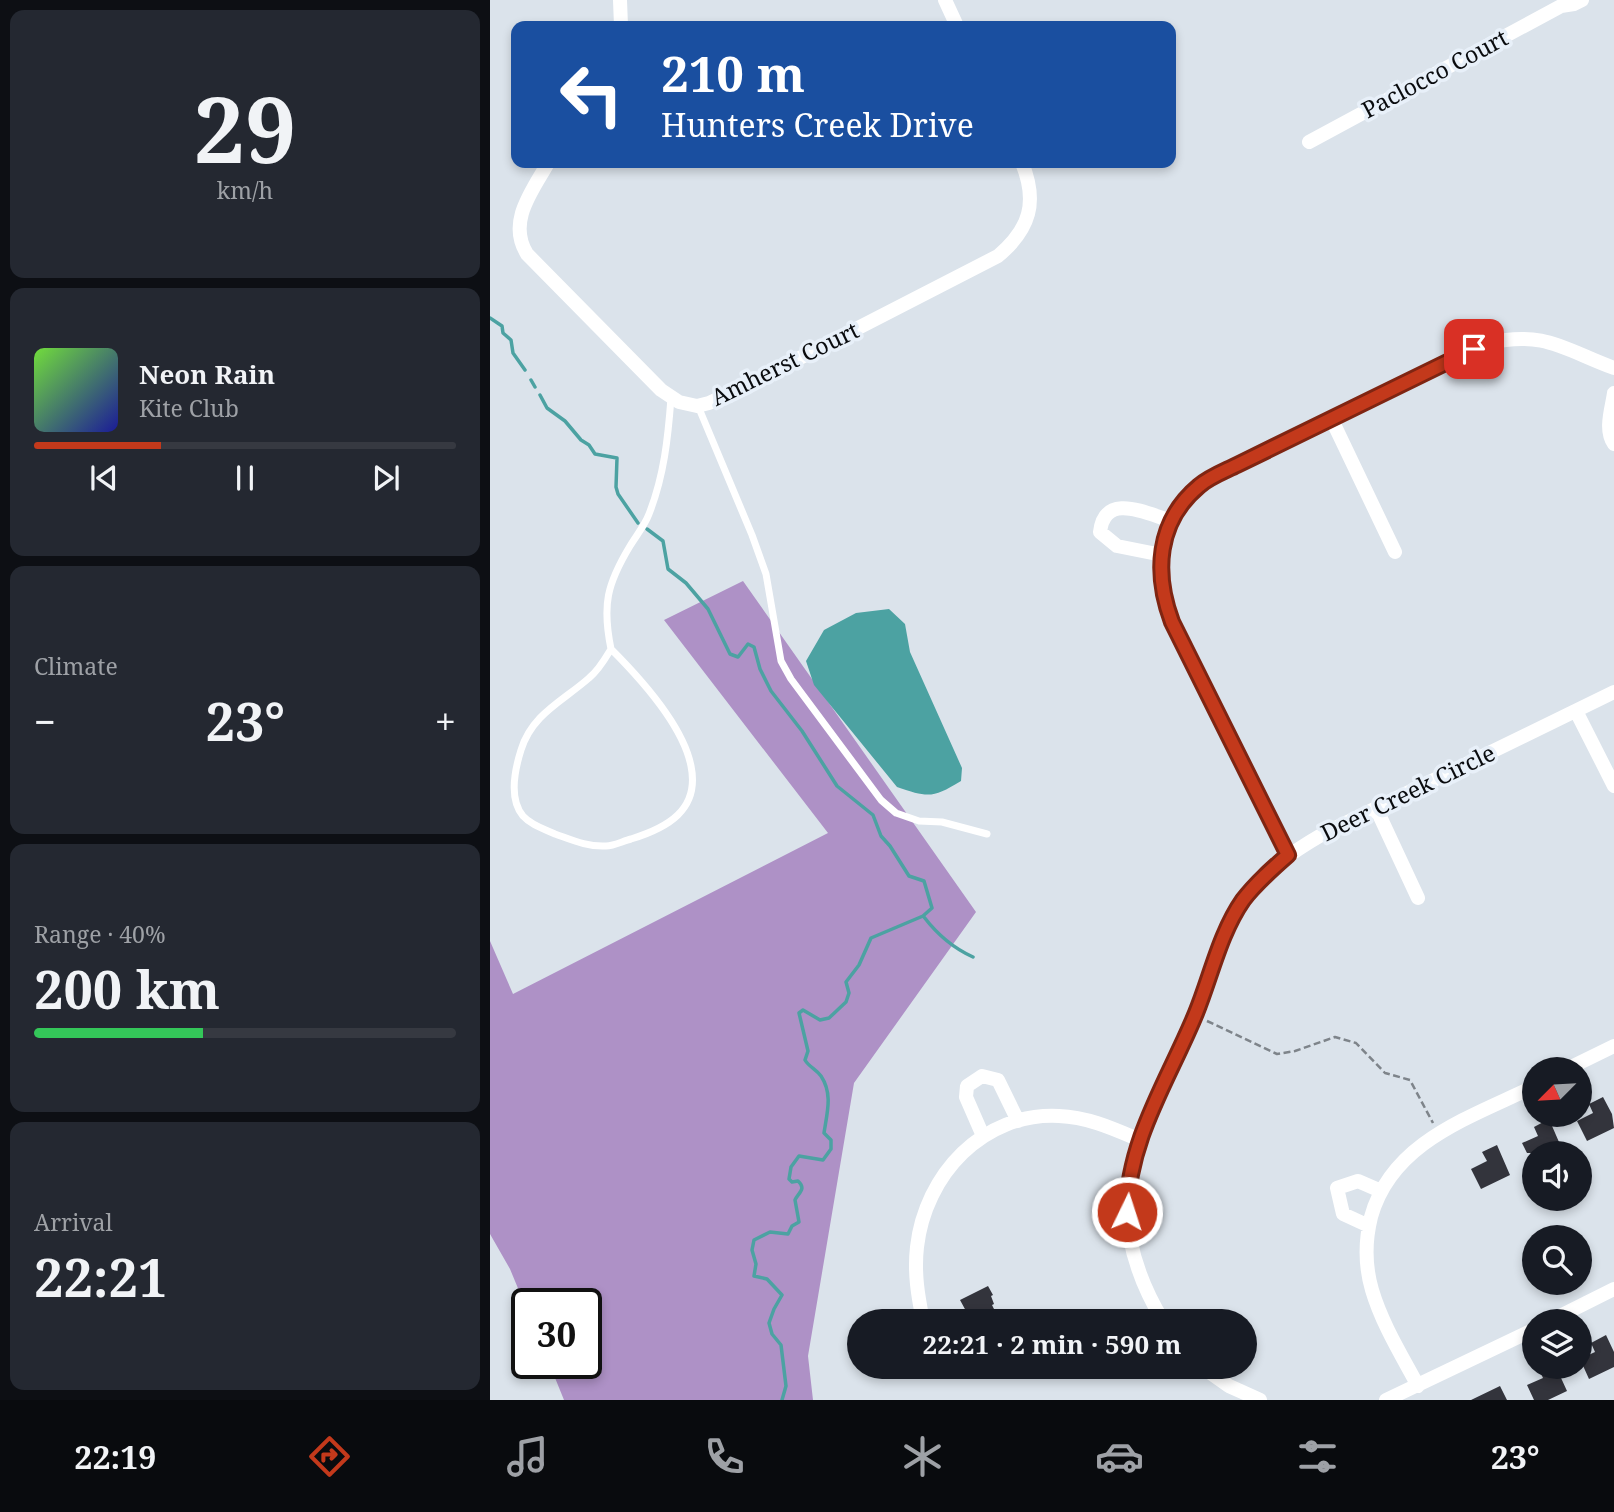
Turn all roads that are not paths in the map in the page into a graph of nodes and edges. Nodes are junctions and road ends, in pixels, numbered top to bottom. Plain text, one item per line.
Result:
1 (620, 0) edge
2 (944, 0) edge
3 (1582, 0) edge
4 (1563, 3) edge
5 (621, 21) edge
6 (954, 21) edge
7 (1309, 142) dead end
8 (545, 168) edge
9 (1023, 168) edge
10 (1614, 368) edge
11 (1614, 393) edge
12 (671, 398) junction
13 (697, 406) junction
14 (1332, 421) junction
15 (1614, 444) edge
16 (1172, 522) junction
17 (1395, 552) dead end
18 (1162, 555) junction
19 (611, 649) junction
20 (1614, 692) edge
21 (1576, 711) junction
22 (1614, 786) edge
23 (1376, 808) junction
24 (987, 834) dead end
25 (1288, 855) junction
26 (1418, 898) dead end
27 (1614, 1046) edge
28 (1592, 1057) edge
29 (1522, 1092) edge
30 (1018, 1121) junction
31 (983, 1136) junction
32 (1140, 1140) junction
33 (1381, 1191) junction
34 (1369, 1226) junction
35 (1614, 1289) edge
36 (920, 1309) edge
37 (1156, 1309) edge
38 (1573, 1309) edge
39 (1522, 1335) edge
40 (1217, 1379) edge
41 (1418, 1386) junction
42 (1243, 1397) edge
43 (1260, 1400) edge
44 (1386, 1400) edge

1 - 5 street
2 - 6 street
3 - 4 street, Paclocco Court
4 - 7 street, Paclocco Court
8 - 12 street, Amherst Court
9 - 13 street, Amherst Court
10 - 14 street
11 - 15 street
12 - 13 street, Amherst Court
12 - 19 lane
13 - 24 lane
14 - 16 street
14 - 17 street
16 - 18 street
16 - 18 street
18 - 25 street
19 - 19 lane
20 - 21 street, Deer Creek Circle
21 - 22 street
21 - 23 street, Deer Creek Circle
23 - 25 street, Deer Creek Circle
23 - 26 street
25 - 32 street, Deer Creek Circle
27 - 28 street
29 - 33 street
30 - 31 street
30 - 31 street
30 - 32 street
31 - 36 street
32 - 37 street, Deer Creek Circle
33 - 34 street
33 - 34 street
34 - 41 street
35 - 38 street
39 - 41 street
40 - 42 street
41 - 44 street
42 - 43 street

